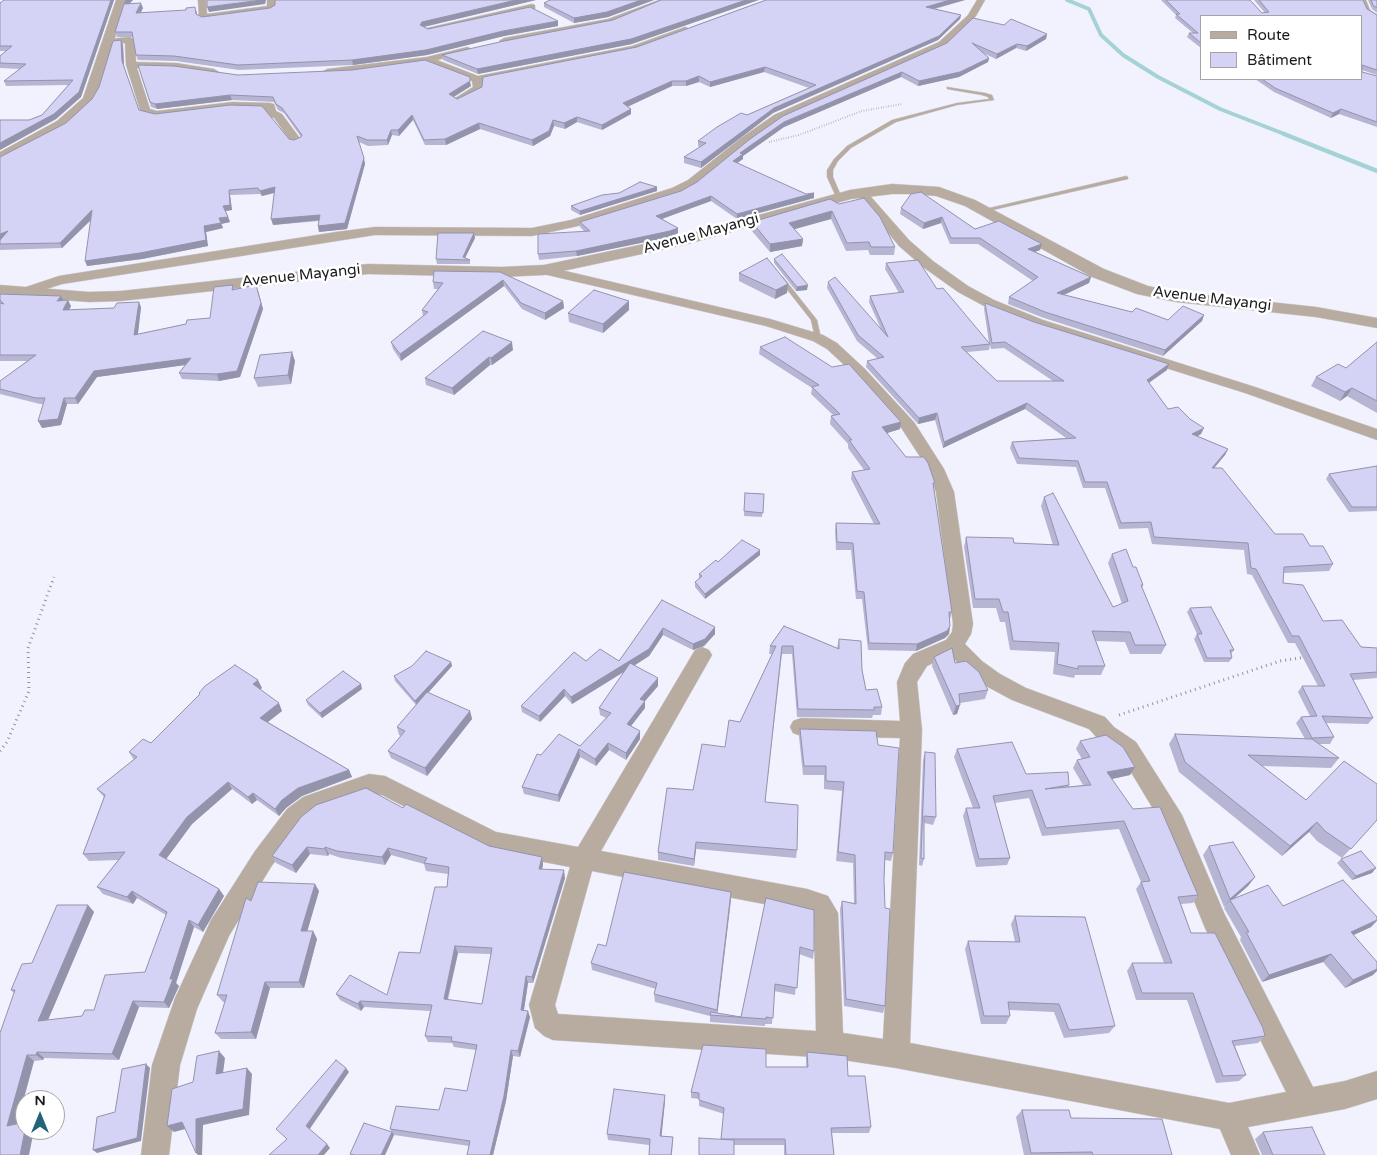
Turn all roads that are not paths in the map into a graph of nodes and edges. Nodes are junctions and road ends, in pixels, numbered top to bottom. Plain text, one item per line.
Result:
1 (121, 0) edge
2 (205, 0) edge
3 (271, 0) edge
4 (511, 0) edge
5 (666, 0) edge
6 (981, 0) edge
7 (1364, 0) edge
8 (545, 3) edge
9 (532, 7) junction
10 (543, 14) edge
11 (1377, 17) edge
12 (558, 21) edge
13 (693, 27) edge
14 (573, 28) junction
15 (428, 29) edge
16 (108, 42) junction
17 (496, 43) edge
18 (481, 47) edge
19 (427, 60) junction
20 (131, 65) junction
21 (315, 73) edge
22 (222, 74) edge
23 (477, 79) junction
24 (949, 88) dead end
25 (457, 100) edge
26 (296, 140) edge
27 (0, 158) edge
28 (1126, 178) dead end
29 (861, 193) junction
30 (839, 198) junction
31 (984, 210) junction
32 (544, 270) junction
33 (778, 275) edge
34 (0, 290) edge
35 (22, 293) junction
36 (0, 296) edge
37 (1377, 323) edge
38 (818, 338) junction
39 (1377, 435) edge
40 (953, 645) junction
41 (702, 655) dead end
42 (801, 727) edge
43 (911, 730) junction
44 (584, 858) junction
45 (830, 1045) junction
46 (896, 1054) junction
47 (1377, 1086) edge
48 (1306, 1102) junction
49 (1229, 1117) junction
50 (155, 1155) edge
51 (1246, 1155) edge

1 - 16 street
2 - 3 street
4 - 9 street
5 - 14 street
6 - 35 street
7 - 11 lane
8 - 9 street
9 - 10 street
9 - 15 street
12 - 14 street
13 - 23 street
14 - 17 street
16 - 20 street
16 - 27 street
18 - 19 street
19 - 21 street
19 - 23 street
20 - 22 street
20 - 26 street
23 - 25 street
24 - 30 lane
28 - 31 lane
29 - 30 street, Avenue Mayangi
29 - 31 street, Avenue Mayangi
29 - 39 street
30 - 32 street, Avenue Mayangi
31 - 37 street, Avenue Mayangi
32 - 35 street, Avenue Mayangi
32 - 38 street
33 - 38 lane
34 - 35 street, Avenue Mayangi
35 - 36 lane
38 - 40 street
40 - 43 street
40 - 48 street
41 - 44 street
42 - 43 street
43 - 46 street
44 - 45 street
44 - 45 street
44 - 50 street
45 - 46 street
46 - 49 street
47 - 48 street
48 - 49 street
49 - 51 street

